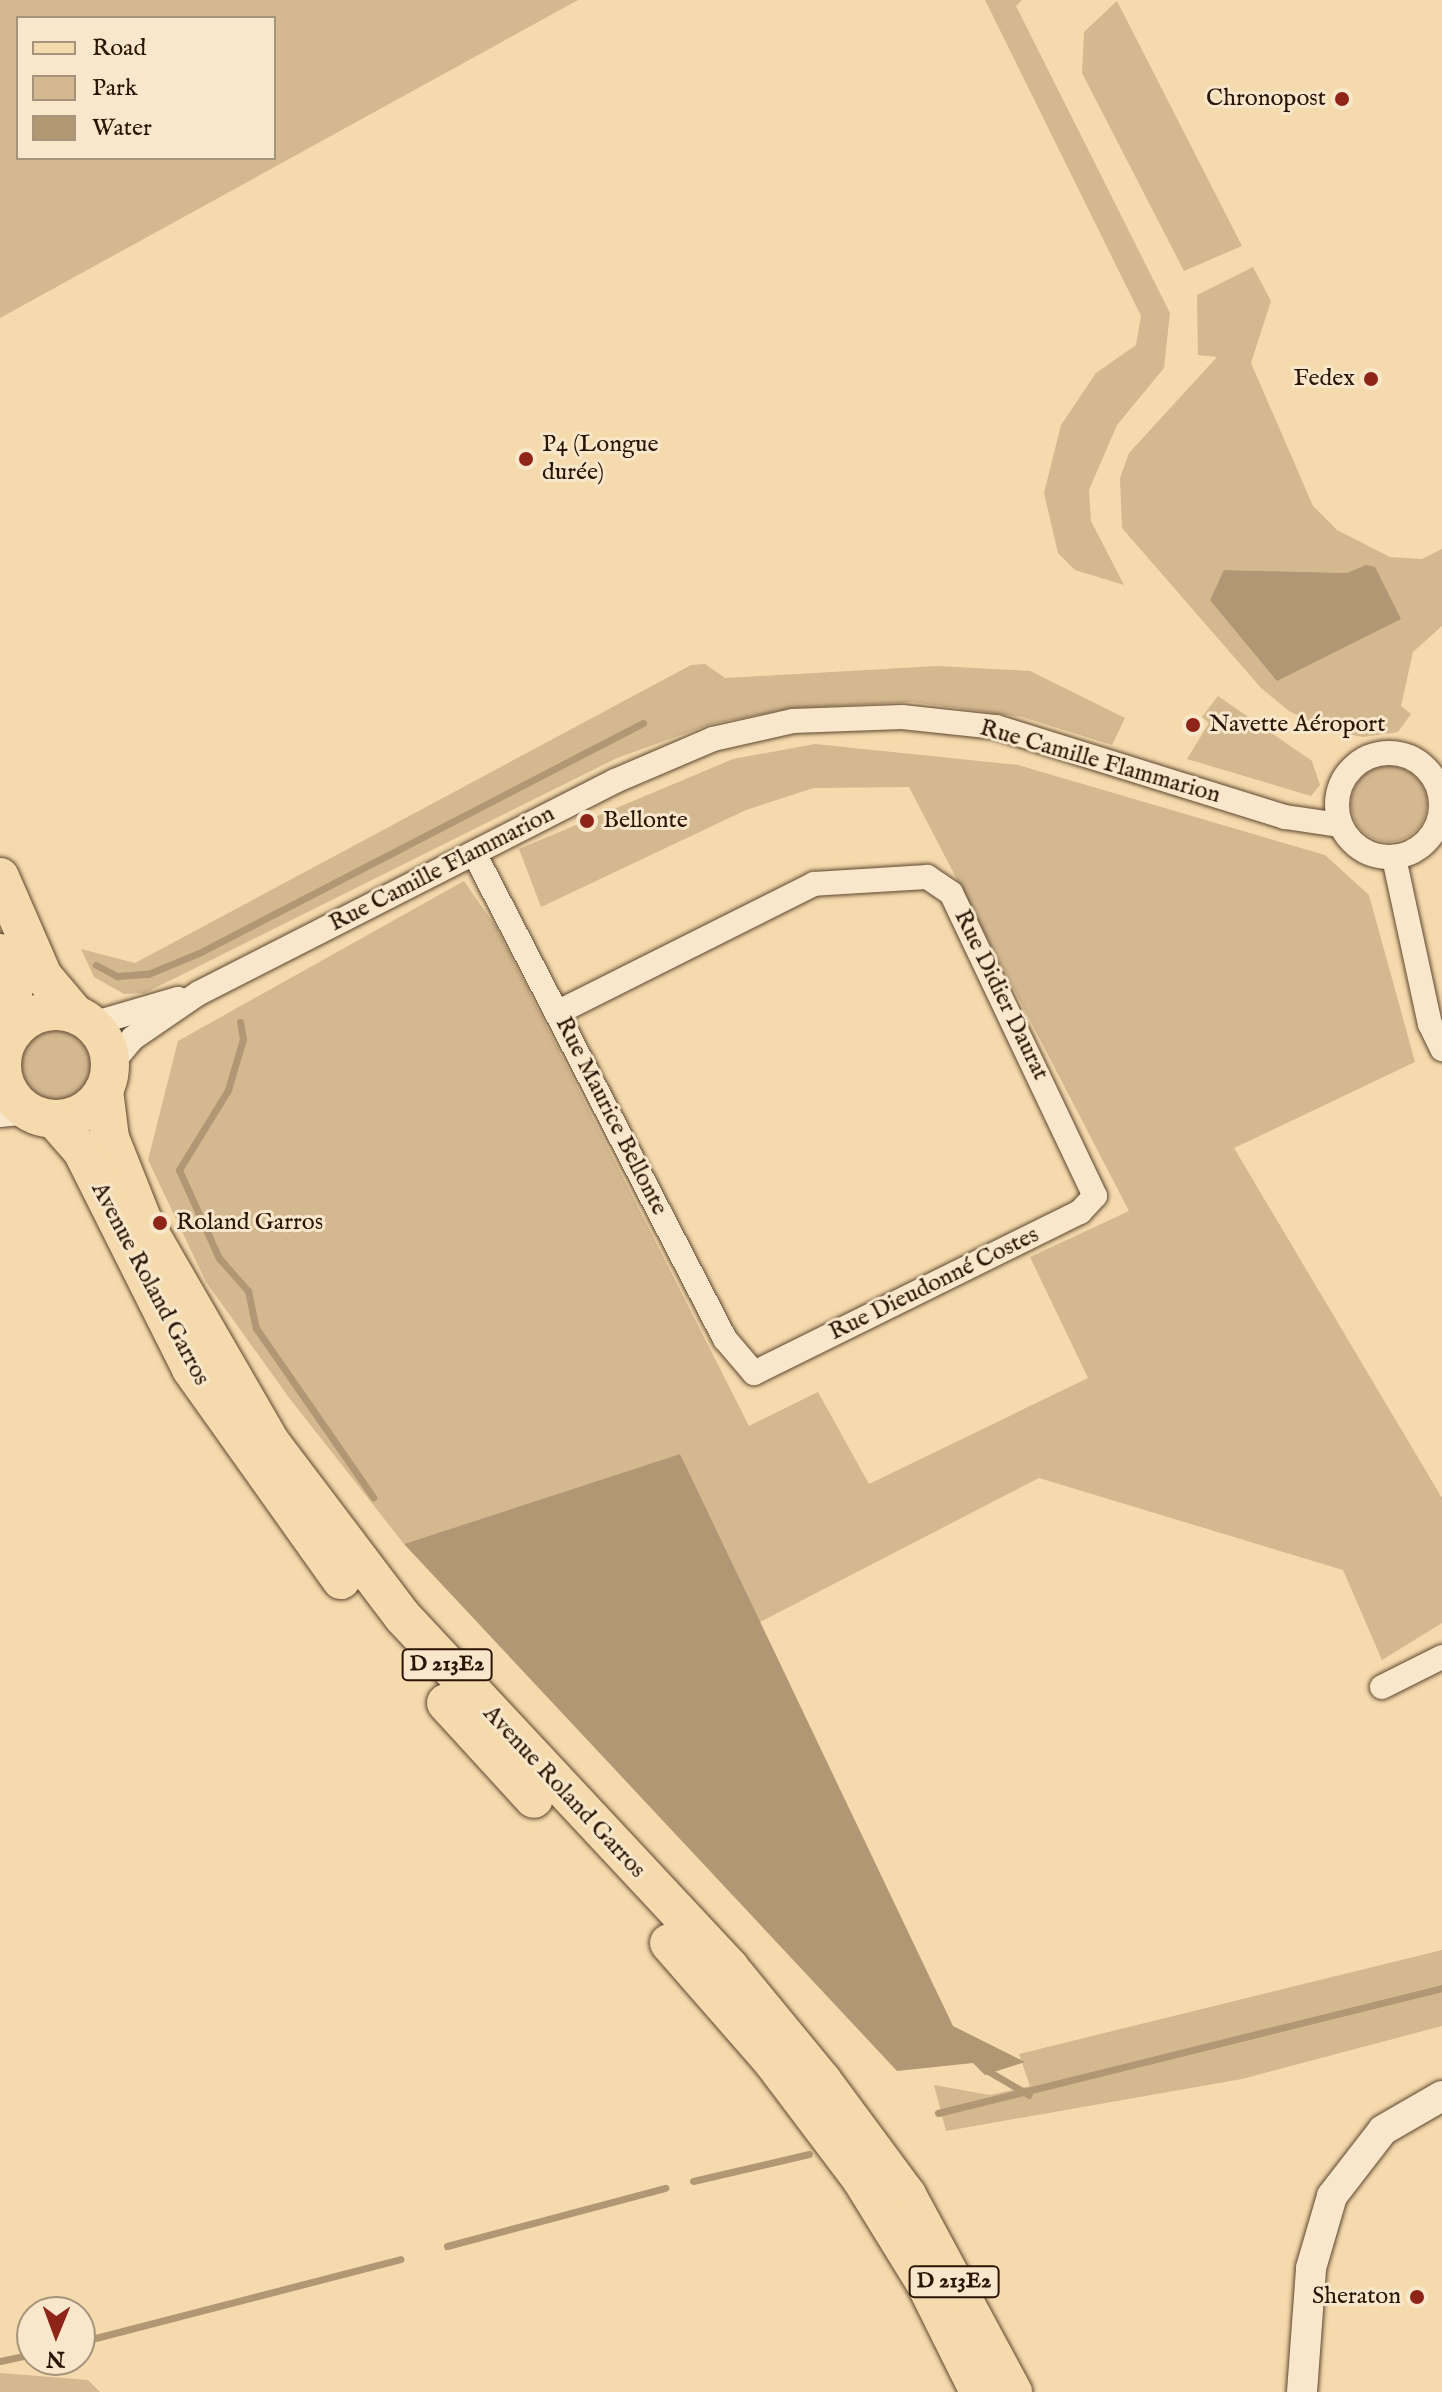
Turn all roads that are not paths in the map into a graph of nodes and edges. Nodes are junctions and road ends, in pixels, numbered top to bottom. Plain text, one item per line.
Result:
1 (1340, 825) junction
2 (474, 853) junction
3 (1394, 858) junction
4 (0, 877) edge
5 (0, 953) edge
6 (199, 993) junction
7 (558, 1012) junction
8 (84, 1020) junction
9 (15, 1030) junction
10 (1442, 1049) edge
11 (1, 1069) edge
12 (107, 1077) junction
13 (28, 1115) edge
14 (1094, 1180) joint
15 (754, 1373) joint
16 (1442, 1657) edge
17 (1382, 1687) dead end
18 (1442, 2096) edge
19 (861, 2179) junction
20 (995, 2358) junction
21 (979, 2392) edge
22 (1013, 2392) edge
23 (1302, 2392) edge

1 - 2 street, Rue Camille Flammarion
1 - 3 street
1 - 3 street
2 - 6 street, Rue Camille Flammarion
2 - 7 street, Rue Maurice Bellonte
3 - 10 street
4 - 8 main road
5 - 9 main road
6 - 8 street, Rue Camille Flammarion
6 - 12 street, Rue Camille Flammarion
7 - 14 street, Rue Didier Daurat
7 - 15 street, Rue Maurice Bellonte
8 - 9 main road
8 - 12 main road
9 - 11 main road
11 - 13 main road
12 - 13 main road
12 - 20 main road, Avenue Roland Garros / D 213E2
13 - 19 main road, Avenue Roland Garros / D 213E2
14 - 15 street, Rue Dieudonné Costes
16 - 17 street
18 - 23 street
19 - 20 street
19 - 21 main road, Avenue Roland Garros / D 213E2
20 - 22 main road, Avenue Roland Garros / D 213E2

